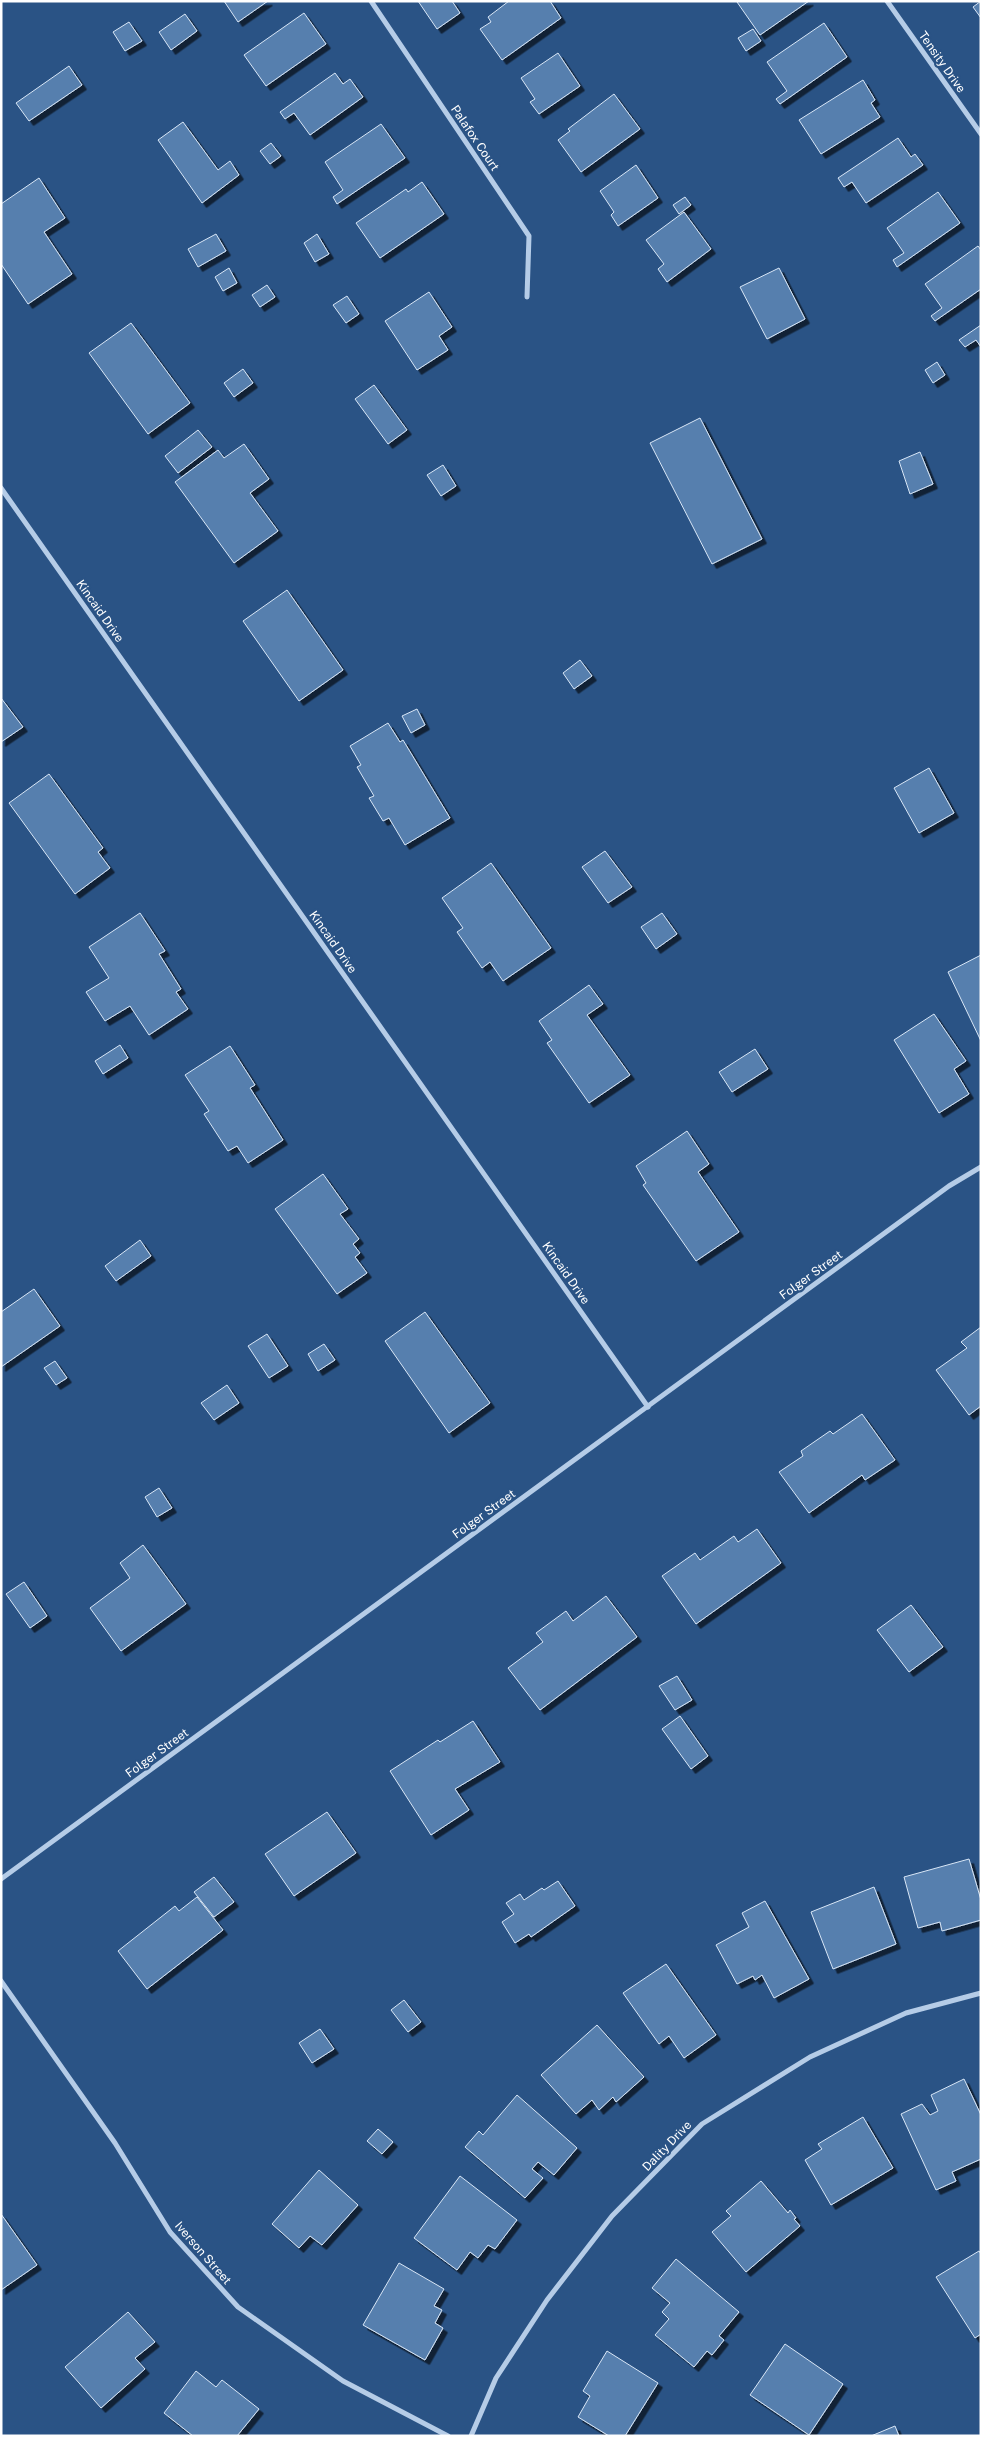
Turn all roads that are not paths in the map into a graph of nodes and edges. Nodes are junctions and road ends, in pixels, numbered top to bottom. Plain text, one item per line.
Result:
1 (371, 1) edge
2 (887, 1) edge
3 (981, 134) edge
4 (527, 297) dead end
5 (1, 488) edge
6 (981, 1167) edge
7 (648, 1407) junction
8 (1, 1880) edge
9 (1, 1981) edge
10 (981, 1994) edge
11 (448, 2436) edge
12 (471, 2436) edge

1 - 4 street, Palafox Court
2 - 3 street, Tensity Drive
5 - 7 street, Kincaid Drive
6 - 7 street, Folger Street
7 - 8 street, Folger Street
9 - 11 street, Iverson Street
10 - 12 street, Dality Drive

